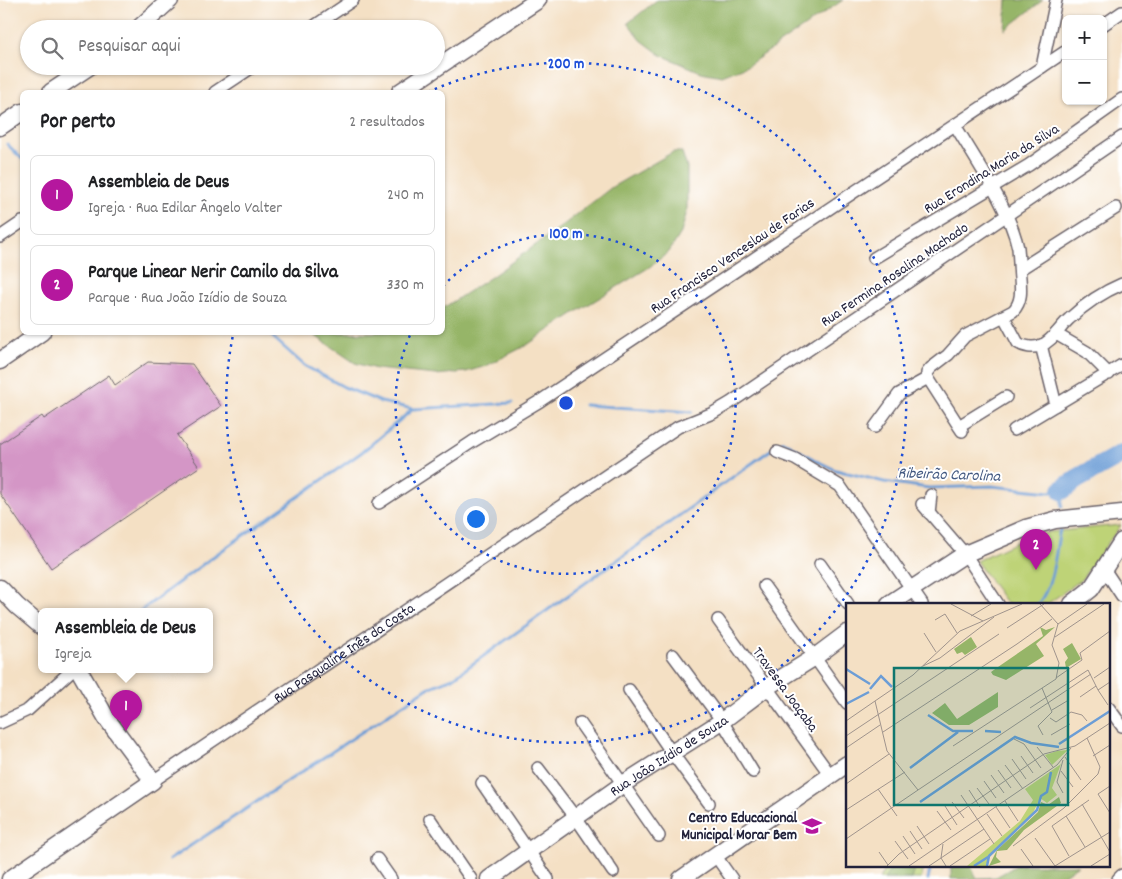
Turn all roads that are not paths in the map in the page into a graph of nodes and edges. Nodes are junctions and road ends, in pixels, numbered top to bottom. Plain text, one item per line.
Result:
1 (170, 0) edge
2 (353, 0) edge
3 (538, 0) edge
4 (1056, 0) edge
5 (1122, 12) edge
6 (148, 20) edge
7 (323, 20) edge
8 (1107, 22) edge
9 (1062, 54) edge
10 (445, 62) edge
11 (1042, 67) junction
12 (76, 75) edge
13 (240, 75) edge
14 (426, 75) edge
15 (54, 90) edge
16 (218, 90) edge
17 (403, 90) edge
18 (1122, 99) edge
19 (20, 113) edge
20 (955, 125) junction
21 (0, 127) edge
22 (1122, 137) edge
23 (992, 187) junction
24 (1116, 208) dead end
25 (1006, 216) junction
26 (20, 223) edge
27 (0, 237) edge
28 (874, 258) dead end
29 (1020, 269) junction
30 (1120, 289) edge
31 (1004, 317) junction
32 (1056, 334) junction
33 (38, 335) edge
34 (1041, 345) junction
35 (0, 361) edge
36 (1122, 365) edge
37 (1109, 374) junction
38 (928, 378) junction
39 (1006, 397) dead end
40 (1056, 405) junction
41 (875, 426) dead end
42 (678, 427) joint
43 (1014, 430) dead end
44 (777, 452) dead end
45 (931, 495) dead end
46 (379, 503) dead end
47 (1122, 513) edge
48 (1122, 541) edge
49 (965, 554) junction
50 (820, 564) dead end
51 (1104, 569) junction
52 (764, 586) dead end
53 (0, 588) edge
54 (912, 589) junction
55 (1089, 596) edge
56 (1122, 596) edge
57 (847, 603) edge
58 (891, 603) edge
59 (921, 603) edge
60 (997, 603) edge
61 (1074, 603) edge
62 (718, 620) dead end
63 (38, 624) edge
64 (846, 634) edge
65 (673, 655) dead end
66 (815, 657) junction
67 (69, 673) edge
68 (80, 673) edge
69 (767, 687) junction
70 (629, 690) dead end
71 (846, 702) edge
72 (1110, 710) edge
73 (722, 721) junction
74 (0, 723) edge
75 (580, 723) dead end
76 (1122, 726) edge
77 (672, 753) junction
78 (846, 765) edge
79 (538, 768) dead end
80 (753, 772) dead end
81 (831, 776) junction
82 (153, 781) junction
83 (482, 784) dead end
84 (623, 784) junction
85 (709, 803) dead end
86 (576, 818) junction
87 (430, 819) dead end
88 (659, 836) dead end
89 (528, 852) junction
90 (715, 855) junction
91 (377, 859) dead end
92 (613, 872) dead end
93 (1122, 875) edge
94 (10, 879) edge
95 (391, 879) edge
96 (471, 879) edge
97 (489, 879) edge
98 (548, 879) edge
99 (680, 879) edge
100 (732, 879) edge
101 (1118, 879) edge

1 - 6 street
2 - 7 street
3 - 10 street
4 - 11 street
5 - 8 street
9 - 11 street, Rua Francisco Venceslau de Farias
11 - 20 street, Rua Francisco Venceslau de Farias
12 - 15 street
13 - 16 street
14 - 17 street
18 - 23 street, Rua Erondina Maria da Silva
19 - 21 street
20 - 23 street
20 - 46 street, Rua Francisco Venceslau de Farias
22 - 25 street, Rua Fermina Rosalina Machado
23 - 25 street
23 - 28 street, Rua Erondina Maria da Silva
24 - 29 street
25 - 29 street
25 - 42 street, Rua Fermina Rosalina Machado
26 - 27 street
29 - 31 street
30 - 32 street
31 - 34 street
31 - 38 street
32 - 34 street
32 - 37 street
33 - 35 street
34 - 40 street
36 - 37 street
37 - 40 street
38 - 39 street
38 - 41 street
40 - 43 street
42 - 82 street, Rua Pasqualine Inês da Costa
44 - 54 street
45 - 49 street
47 - 49 street
48 - 51 street
49 - 54 street
49 - 60 street
50 - 57 street
51 - 55 street
51 - 56 street
52 - 66 street
53 - 63 street
54 - 58 street
54 - 59 street
55 - 61 street
62 - 69 street, Travessa Joaçaba
64 - 66 street, Rua João Izídio de Souza
65 - 73 street
66 - 69 street, Rua João Izídio de Souza
66 - 71 street
67 - 74 street
68 - 82 street
69 - 73 street, Rua João Izídio de Souza
69 - 81 street, Travessa Joaçaba
70 - 77 street
72 - 76 street
73 - 77 street, Rua João Izídio de Souza
73 - 80 street
75 - 84 street
77 - 84 street, Rua João Izídio de Souza
77 - 85 street
78 - 81 street
79 - 86 street
81 - 90 street
82 - 94 street, Rua Pasqualine Inês da Costa
83 - 89 street
84 - 86 street, Rua João Izídio de Souza
84 - 88 street
86 - 89 street, Rua João Izídio de Souza
86 - 92 street
87 - 96 street
89 - 97 street, Rua João Izídio de Souza
89 - 98 street
90 - 99 street
90 - 100 street
91 - 95 street
93 - 101 street

